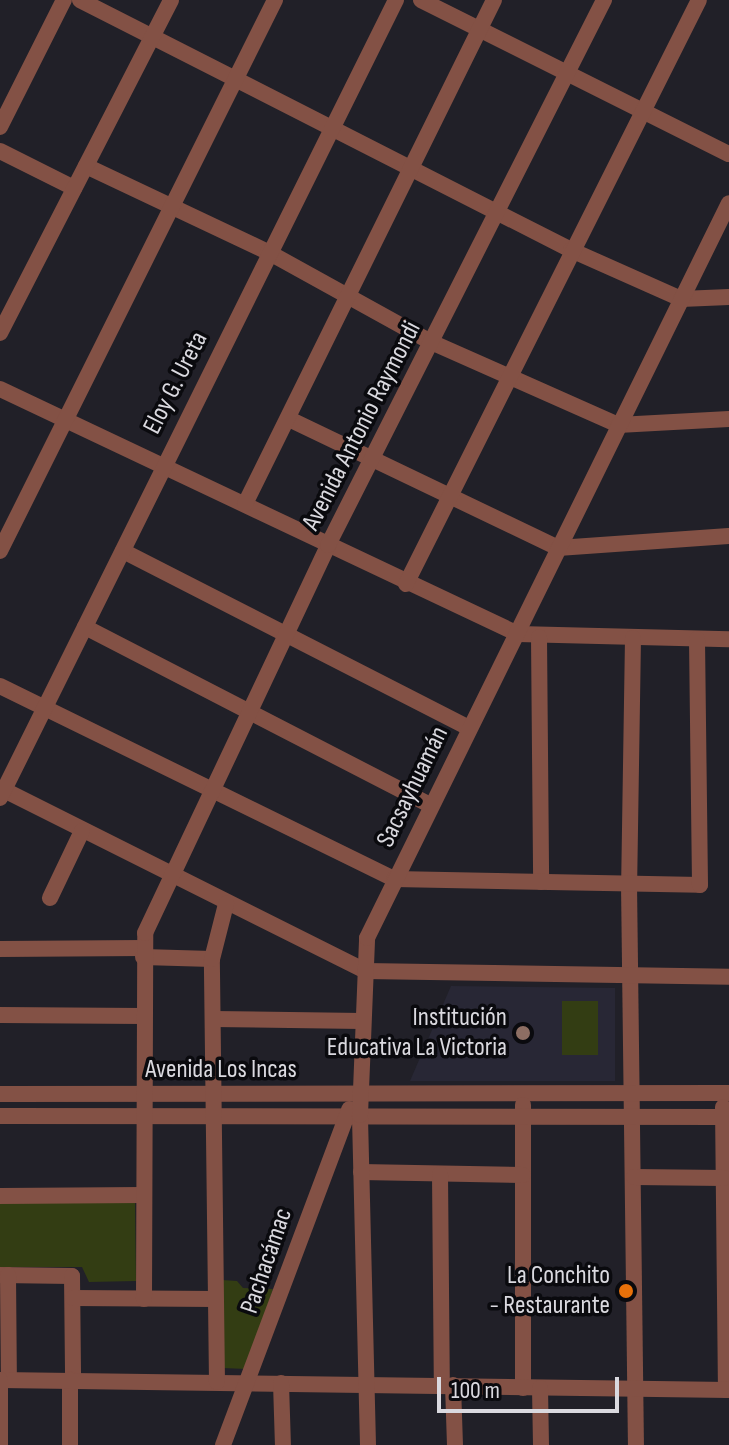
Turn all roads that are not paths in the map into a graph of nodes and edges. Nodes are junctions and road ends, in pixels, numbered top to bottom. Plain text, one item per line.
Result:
1 (64, 0) edge
2 (80, 0) edge
3 (171, 0) edge
4 (275, 0) edge
5 (396, 0) edge
6 (421, 0) edge
7 (494, 0) edge
8 (604, 0) edge
9 (699, 0) edge
10 (479, 27) junction
11 (154, 36) junction
12 (566, 74) junction
13 (235, 81) junction
14 (643, 111) junction
15 (0, 127) edge
16 (329, 127) junction
17 (0, 151) edge
18 (729, 154) edge
19 (86, 166) junction
20 (410, 170) junction
21 (74, 188) junction
22 (729, 203) edge
23 (170, 208) junction
24 (499, 211) junction
25 (571, 250) junction
26 (268, 252) junction
27 (729, 297) edge
28 (347, 298) junction
29 (681, 299) junction
30 (0, 333) edge
31 (431, 342) junction
32 (508, 375) junction
33 (0, 389) edge
34 (289, 419) junction
35 (729, 419) edge
36 (65, 423) junction
37 (618, 425) junction
38 (374, 459) junction
39 (160, 467) junction
40 (450, 498) junction
41 (245, 504) junction
42 (729, 536) edge
43 (328, 545) junction
44 (558, 548) junction
45 (0, 551) edge
46 (123, 551) junction
47 (406, 584) junction
48 (85, 627) junction
49 (286, 633) junction
50 (518, 634) junction
51 (539, 637) junction
52 (633, 638) junction
53 (697, 639) junction
54 (729, 639) edge
55 (0, 686) edge
56 (44, 708) junction
57 (251, 710) junction
58 (469, 728) junction
59 (211, 786) junction
60 (2, 792) edge
61 (430, 805) junction
62 (82, 831) junction
63 (168, 876) junction
64 (394, 879) junction
65 (541, 882) junction
66 (629, 884) junction
67 (50, 898) dead end
68 (226, 904) junction
69 (0, 949) edge
70 (144, 953) junction
71 (212, 959) junction
72 (365, 971) junction
73 (729, 977) edge
74 (630, 978) junction
75 (0, 1015) edge
76 (143, 1016) junction
77 (213, 1019) junction
78 (362, 1021) junction
79 (143, 1093) junction
80 (726, 1093) edge
81 (0, 1094) edge
82 (214, 1094) junction
83 (634, 1094) junction
84 (360, 1095) junction
85 (523, 1095) junction
86 (144, 1115) junction
87 (215, 1115) junction
88 (352, 1115) junction
89 (0, 1116) edge
90 (523, 1116) junction
91 (634, 1116) junction
92 (726, 1117) edge
93 (361, 1172) junction
94 (440, 1174) junction
95 (523, 1175) junction
96 (634, 1177) junction
97 (724, 1178) junction
98 (143, 1195) junction
99 (0, 1196) edge
100 (4, 1275) edge
101 (73, 1298) junction
102 (144, 1299) junction
103 (215, 1299) junction
104 (72, 1379) junction
105 (3, 1380) edge
106 (217, 1382) junction
107 (250, 1383) junction
108 (281, 1383) junction
109 (367, 1383) junction
110 (447, 1385) junction
111 (532, 1388) junction
112 (727, 1390) edge
113 (635, 1391) junction
114 (0, 1445) edge
115 (70, 1445) edge
116 (223, 1445) edge
117 (283, 1445) edge
118 (368, 1445) edge
119 (455, 1445) edge
120 (541, 1445) edge
121 (636, 1445) edge

1 - 15 street
2 - 11 street
3 - 11 street
4 - 13 street
5 - 16 street, Eloy G. Ureta
6 - 10 street
7 - 10 street
8 - 12 street, Avenida Antonio Raymondi
9 - 14 street
10 - 12 street
10 - 20 street
11 - 13 street
11 - 19 street
12 - 14 street
12 - 24 street, Avenida Antonio Raymondi
13 - 16 street
13 - 23 street
14 - 18 street
14 - 25 street
16 - 20 street
16 - 26 street, Eloy G. Ureta
17 - 21 street
19 - 21 street
19 - 23 street
20 - 24 street
20 - 28 street
21 - 30 street
22 - 29 street, Sacsayhuamán
23 - 26 street
23 - 36 street
24 - 25 street
24 - 31 street, Avenida Antonio Raymondi
25 - 29 street
25 - 32 street
26 - 28 street
26 - 39 street, Eloy G. Ureta
27 - 29 street
28 - 31 street
28 - 34 street
29 - 37 street, Sacsayhuamán
31 - 32 street
31 - 38 street, Avenida Antonio Raymondi
32 - 37 street
32 - 40 street
33 - 36 street
34 - 38 street
34 - 41 street
35 - 37 street
36 - 39 street
36 - 45 street
37 - 44 street, Sacsayhuamán
38 - 40 street
38 - 43 street, Avenida Antonio Raymondi
39 - 41 street
39 - 46 street, Eloy G. Ureta
40 - 44 street
40 - 47 street
41 - 43 street
42 - 44 street
43 - 47 street
43 - 49 street, Avenida Antonio Raymondi
44 - 50 street, Sacsayhuamán
46 - 48 street, Eloy G. Ureta
46 - 49 street
47 - 50 street
48 - 56 street, Eloy G. Ureta
48 - 57 street
49 - 57 street, Avenida Antonio Raymondi
49 - 58 street
50 - 51 street
50 - 58 street, Sacsayhuamán
51 - 52 street
51 - 65 street
52 - 53 street
52 - 66 street
53 - 54 street
53 - 66 street
55 - 56 street
56 - 59 street
56 - 60 street, Eloy G. Ureta
57 - 59 street, Avenida Antonio Raymondi
57 - 61 street
58 - 61 street, Sacsayhuamán
59 - 63 street, Avenida Antonio Raymondi
59 - 64 street
60 - 62 street
61 - 64 street, Sacsayhuamán
62 - 63 street
62 - 67 street
63 - 68 street
63 - 70 street, Avenida Antonio Raymondi
64 - 65 street
64 - 72 street, Sacsayhuamán
65 - 66 street
66 - 74 street
68 - 71 street
68 - 72 street
69 - 70 street
70 - 71 street
70 - 76 street, Avenida Antonio Raymondi
71 - 77 street
72 - 74 street
72 - 78 street, Sacsayhuamán
73 - 74 street
74 - 83 street
75 - 76 street
76 - 79 street, Avenida Antonio Raymondi
77 - 78 street
77 - 82 street
78 - 84 street, Sacsayhuamán
79 - 81 street, Avenida Los Incas
79 - 82 street, Avenida Los Incas
79 - 86 street, Avenida Antonio Raymondi
80 - 83 street, Avenida Los Incas
80 - 92 street
82 - 84 street, Avenida Los Incas
82 - 87 street
83 - 85 street, Avenida Los Incas
83 - 91 street
84 - 85 street, Avenida Los Incas
84 - 88 street, Pachacámac
85 - 90 street
86 - 87 street, Avenida Los Incas
86 - 89 street, Avenida Los Incas
86 - 98 street, Avenida Antonio Raymondi
87 - 88 street, Avenida Los Incas
87 - 103 street
88 - 90 street, Avenida Los Incas
88 - 93 street
88 - 107 street, Pachacámac
90 - 91 street, Avenida Los Incas
90 - 95 street
91 - 92 street, Avenida Los Incas
91 - 96 street
92 - 97 street
93 - 94 street
93 - 109 street
94 - 95 street
94 - 110 street
95 - 111 street
96 - 97 street
96 - 113 street
97 - 112 street
98 - 99 street
98 - 102 street, Avenida Antonio Raymondi
100 - 101 street
100 - 105 street
101 - 102 street
101 - 104 street
102 - 103 street
103 - 106 street
104 - 105 street
104 - 106 street
104 - 115 street
105 - 114 street
106 - 107 street
107 - 108 street
107 - 116 street, Pachacámac
108 - 109 street
108 - 117 street
109 - 110 street
109 - 118 street
110 - 111 street
110 - 119 street
111 - 113 street
111 - 120 street
112 - 113 street
113 - 121 street

